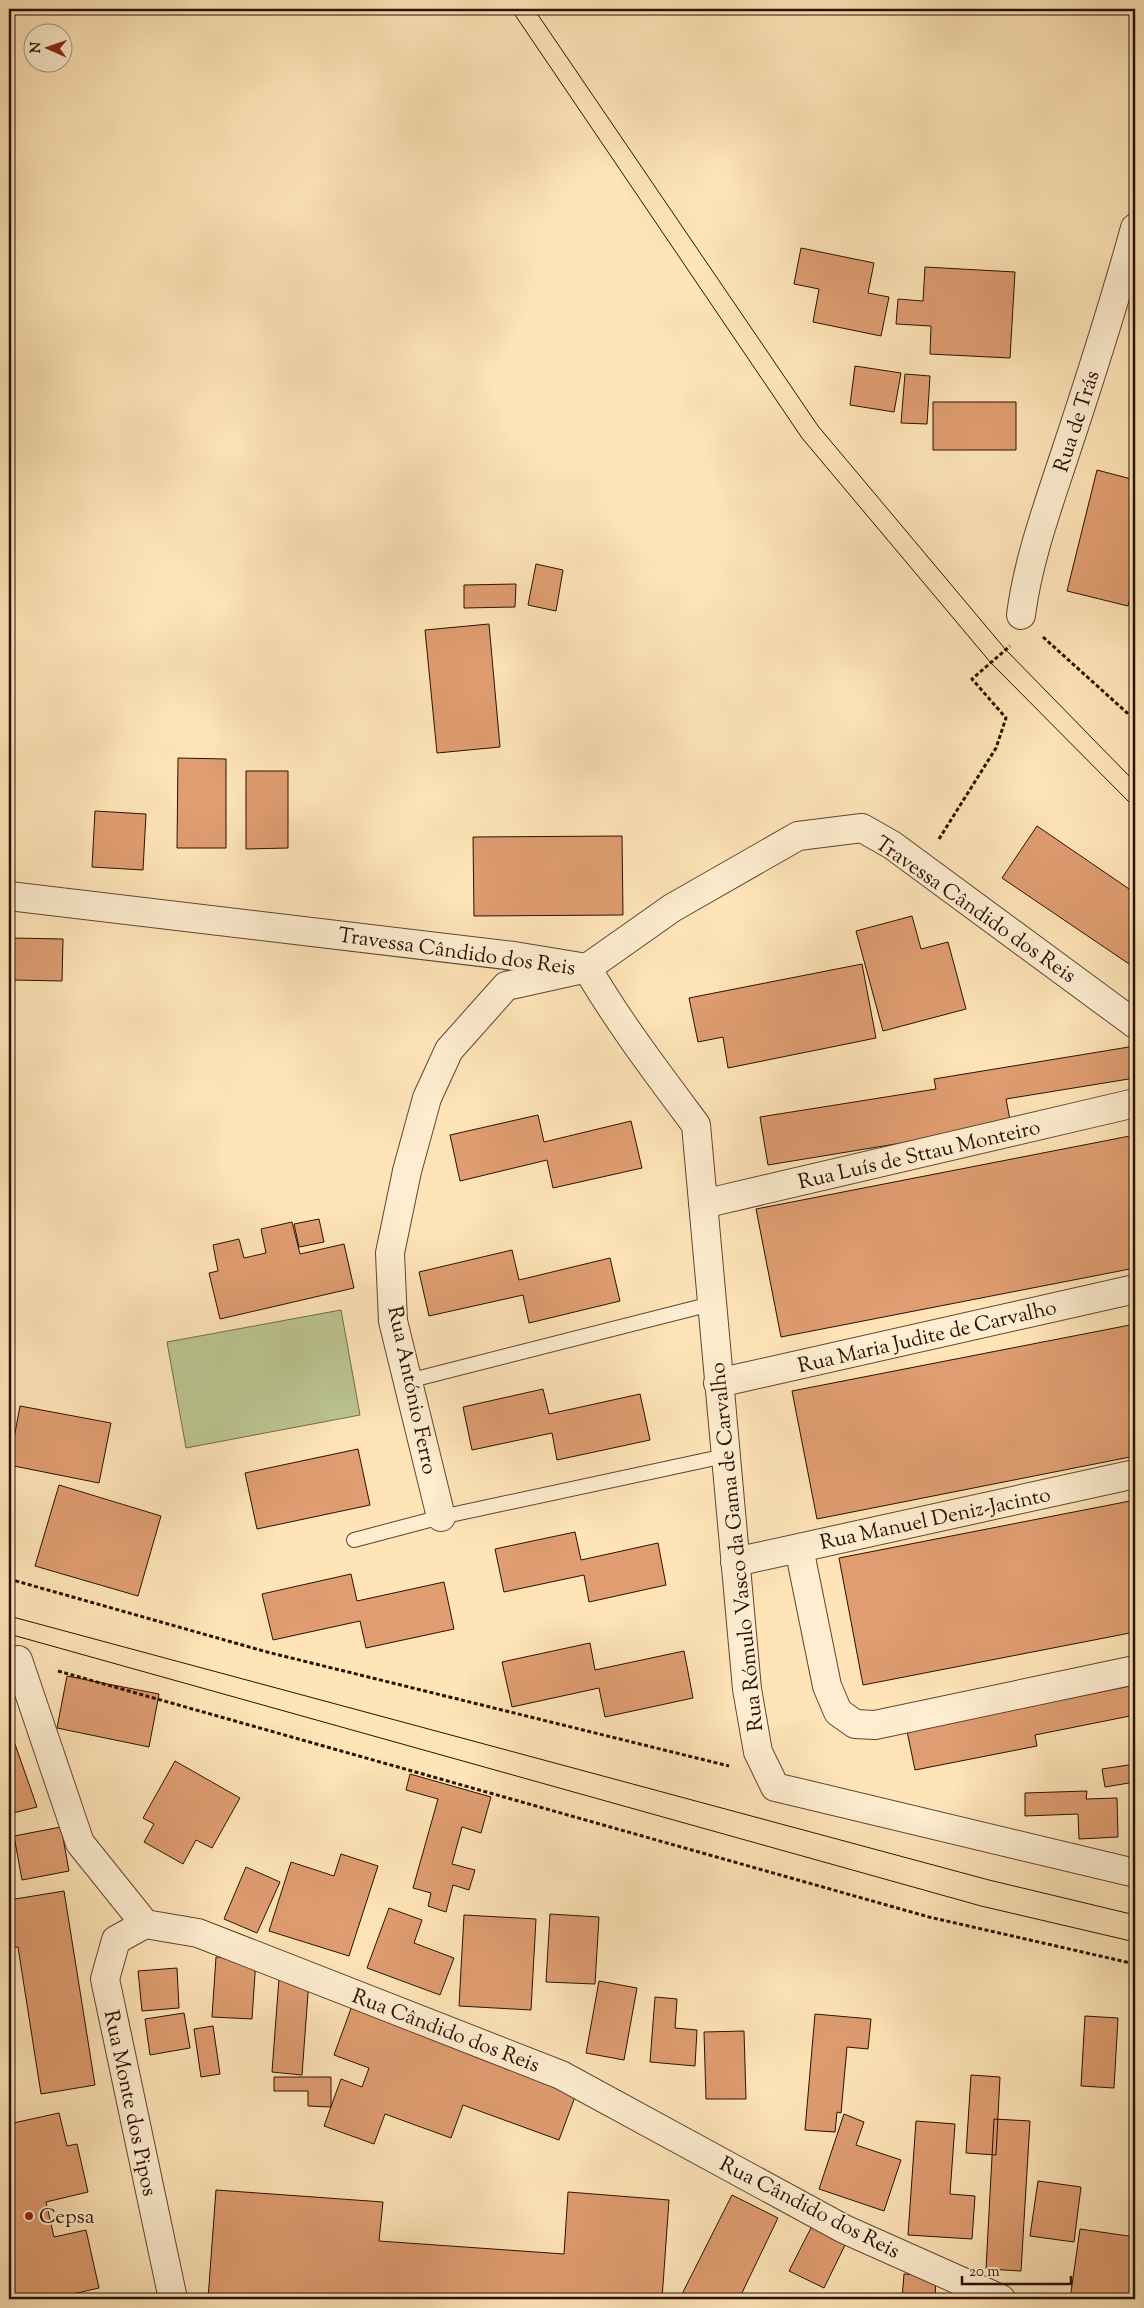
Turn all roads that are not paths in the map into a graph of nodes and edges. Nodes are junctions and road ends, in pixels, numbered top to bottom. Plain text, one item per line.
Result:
1 (1135, 228) edge
2 (1021, 615) road end
3 (9, 896) edge
4 (587, 968) junction
5 (1135, 1024) edge
6 (1135, 1103) edge
7 (703, 1204) junction
8 (1135, 1289) edge
9 (712, 1304) junction
10 (408, 1381) junction
11 (718, 1383) junction
12 (725, 1456) junction
13 (1135, 1474) edge
14 (441, 1517) junction
15 (354, 1540) dead end
16 (799, 1548) junction
17 (735, 1562) junction
18 (18, 1660) road end
19 (1135, 1670) edge
20 (1135, 1873) edge
21 (145, 1924) junction
22 (172, 2299) edge
23 (1001, 2299) edge

1 - 2 street, Rua de Trás
3 - 4 street, Travessa Cândido dos Reis
4 - 5 street, Travessa Cândido dos Reis
4 - 7 street, Rua Rómulo Vasco da Gama de Carvalho
4 - 10 street, Rua António Ferro
6 - 7 street, Rua Luís de Sttau Monteiro
7 - 9 street, Rua Rómulo Vasco da Gama de Carvalho
8 - 11 street, Rua Maria Judite de Carvalho
9 - 10 lane
9 - 11 street, Rua Rómulo Vasco da Gama de Carvalho
10 - 14 street, Rua António Ferro
11 - 12 street, Rua Rómulo Vasco da Gama de Carvalho
12 - 14 lane
12 - 17 street, Rua Rómulo Vasco da Gama de Carvalho
13 - 16 street, Rua Manuel Deniz-Jacinto
14 - 15 lane
16 - 17 street, Rua Manuel Deniz-Jacinto
16 - 19 street
17 - 20 street, Rua Rómulo Vasco da Gama de Carvalho
18 - 21 street
21 - 22 street, Rua Monte dos Pipos
21 - 23 street, Rua Cândido dos Reis

